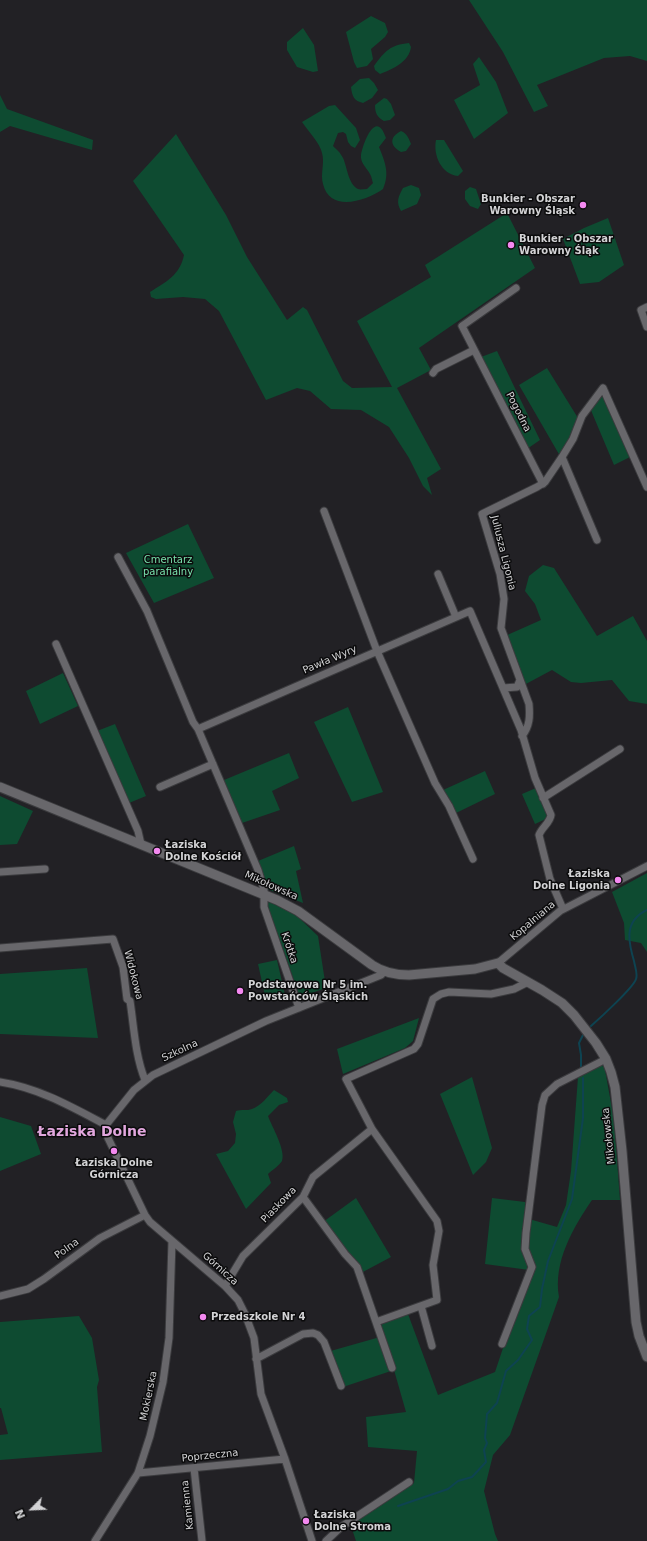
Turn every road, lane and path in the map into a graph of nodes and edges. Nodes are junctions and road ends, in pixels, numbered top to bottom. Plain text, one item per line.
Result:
1 (516, 288) dead end
2 (644, 308) edge
3 (647, 327) edge
4 (474, 350) junction
5 (433, 373) dead end
6 (562, 458) junction
7 (543, 484) junction
8 (647, 487) edge
9 (324, 511) dead end
10 (597, 540) dead end
11 (118, 557) dead end
12 (438, 574) dead end
13 (456, 617) junction
14 (56, 644) dead end
15 (377, 651) junction
16 (520, 680) junction
17 (503, 688) junction
18 (198, 728) junction
19 (522, 736) junction
20 (620, 749) dead end
21 (213, 764) junction
22 (0, 787) edge
23 (160, 787) dead end
24 (543, 798) junction
25 (141, 844) junction
26 (473, 859) dead end
27 (647, 866) edge
28 (45, 869) dead end
29 (0, 872) edge
30 (263, 894) junction
31 (563, 909) junction
32 (0, 948) edge
33 (498, 962) junction
34 (384, 972) junction
35 (528, 982) junction
36 (299, 1008) junction
37 (606, 1059) junction
38 (145, 1080) junction
39 (0, 1082) edge
40 (106, 1125) junction
41 (372, 1128) junction
42 (303, 1197) junction
43 (145, 1215) junction
44 (172, 1241) junction
45 (225, 1286) junction
46 (0, 1296) edge
47 (421, 1306) junction
48 (376, 1322) junction
49 (502, 1344) dead end
50 (432, 1346) dead end
51 (647, 1357) edge
52 (256, 1359) junction
53 (392, 1368) dead end
54 (341, 1386) dead end
55 (285, 1459) junction
56 (194, 1468) junction
57 (138, 1473) junction
58 (409, 1482) dead end
59 (95, 1541) edge
60 (202, 1541) edge
61 (312, 1541) edge
62 (326, 1541) edge

1 - 4 street, Pogodna
2 - 3 street
4 - 5 street
4 - 7 street, Pogodna
6 - 7 street, Juliusza Ligonia
6 - 8 street, Juliusza Ligonia
6 - 10 street
7 - 16 street, Juliusza Ligonia
9 - 15 street
11 - 18 street, Krótka
12 - 13 street
13 - 15 street, Pawła Wyry
13 - 17 street, Pawła Wyry
14 - 25 street
15 - 18 street, Pawła Wyry
15 - 26 street
16 - 17 street
16 - 19 street
17 - 19 street
18 - 21 street, Krótka
19 - 24 street
20 - 24 street
21 - 23 street
21 - 30 street, Krótka
22 - 25 street, Mikołowska
24 - 31 street
25 - 30 street, Mikołowska
27 - 31 street, Kopalniana
28 - 29 street
30 - 34 street, Mikołowska
30 - 36 street, Krótka
31 - 33 street, Kopalniana
32 - 38 street, Widokowa
33 - 34 street, Mikołowska
33 - 35 street, Mikołowska
34 - 36 street, Szkolna
35 - 37 street, Mikołowska
35 - 41 street
36 - 38 street, Szkolna
37 - 49 street
37 - 51 street, Mikołowska
38 - 40 street, Szkolna
39 - 40 street
40 - 43 street, Górnicza
41 - 42 street, Piaskowa
41 - 47 street
42 - 45 street, Piaskowa
42 - 48 street
43 - 44 street, Górnicza
43 - 46 street, Polna
44 - 45 street, Górnicza
44 - 57 street, Mokierska
45 - 52 street, Górnicza
47 - 48 street
47 - 50 street
48 - 53 street
52 - 54 street
52 - 55 street, Górnicza
55 - 56 street, Poprzeczna
55 - 61 street, Górnicza
56 - 57 street, Poprzeczna
56 - 60 street, Kamienna
57 - 59 street, Mokierska
58 - 62 street

